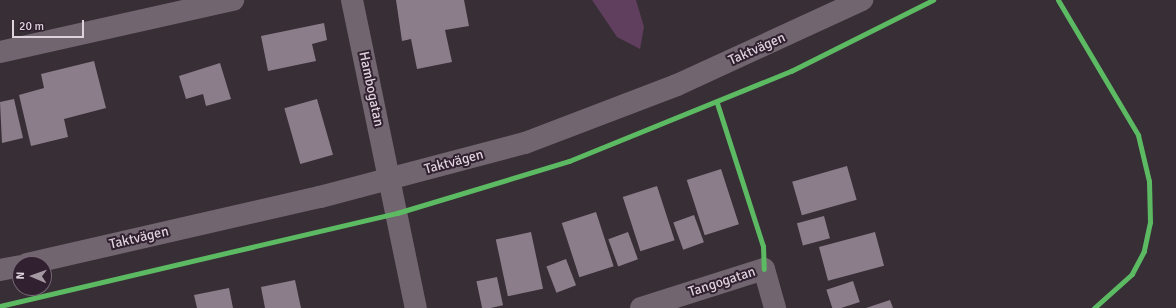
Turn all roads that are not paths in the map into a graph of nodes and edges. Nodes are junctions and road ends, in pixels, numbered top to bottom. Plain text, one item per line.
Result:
1 (233, 0) edge
2 (352, 0) edge
3 (862, 0) edge
4 (0, 52) edge
5 (390, 178) junction
6 (52, 258) edge
7 (12, 268) edge
8 (0, 270) edge
9 (416, 308) edge
10 (641, 308) edge
11 (776, 308) edge

1 - 4 street
2 - 5 street, Hambogatan
3 - 5 street, Taktvägen
5 - 6 street, Taktvägen
5 - 9 street
7 - 8 street
10 - 11 street, Tangogatan

